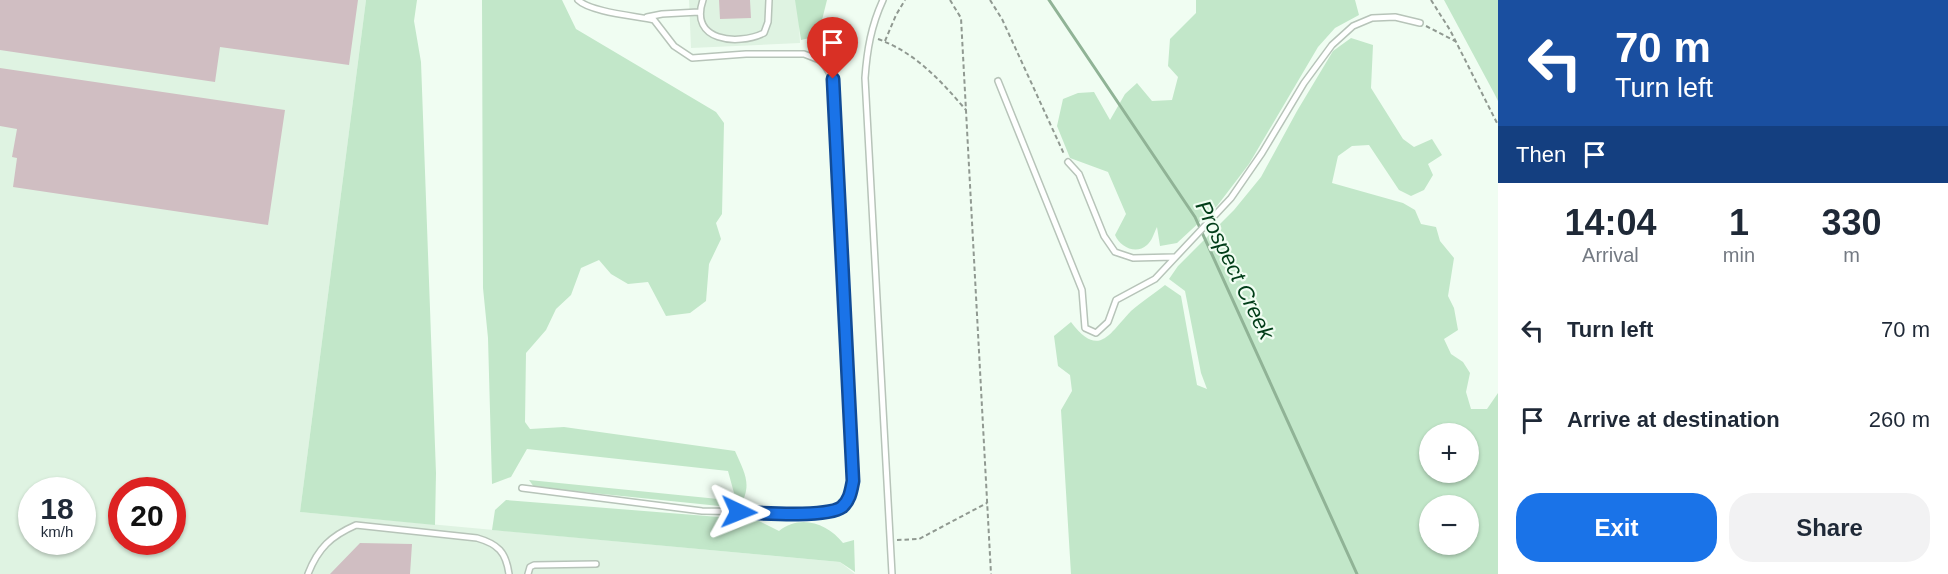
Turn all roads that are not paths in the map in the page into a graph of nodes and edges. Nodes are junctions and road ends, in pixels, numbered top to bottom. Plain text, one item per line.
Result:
1 (578, 0) edge
2 (703, 0) edge
3 (769, 0) edge
4 (883, 0) edge
5 (699, 12) junction
6 (645, 18) junction
7 (1420, 23) road end
8 (998, 81) dead end
9 (1068, 162) road end
10 (1174, 257) junction
11 (522, 488) dead end
12 (596, 564) dead end
13 (308, 574) edge
14 (509, 574) edge
15 (528, 574) edge
16 (892, 574) edge

1 - 6 lane
2 - 5 lane
3 - 5 lane
4 - 16 lane
5 - 6 lane
6 - 11 lane
7 - 10 lane
8 - 10 lane
9 - 10 lane
12 - 15 lane
13 - 14 lane

